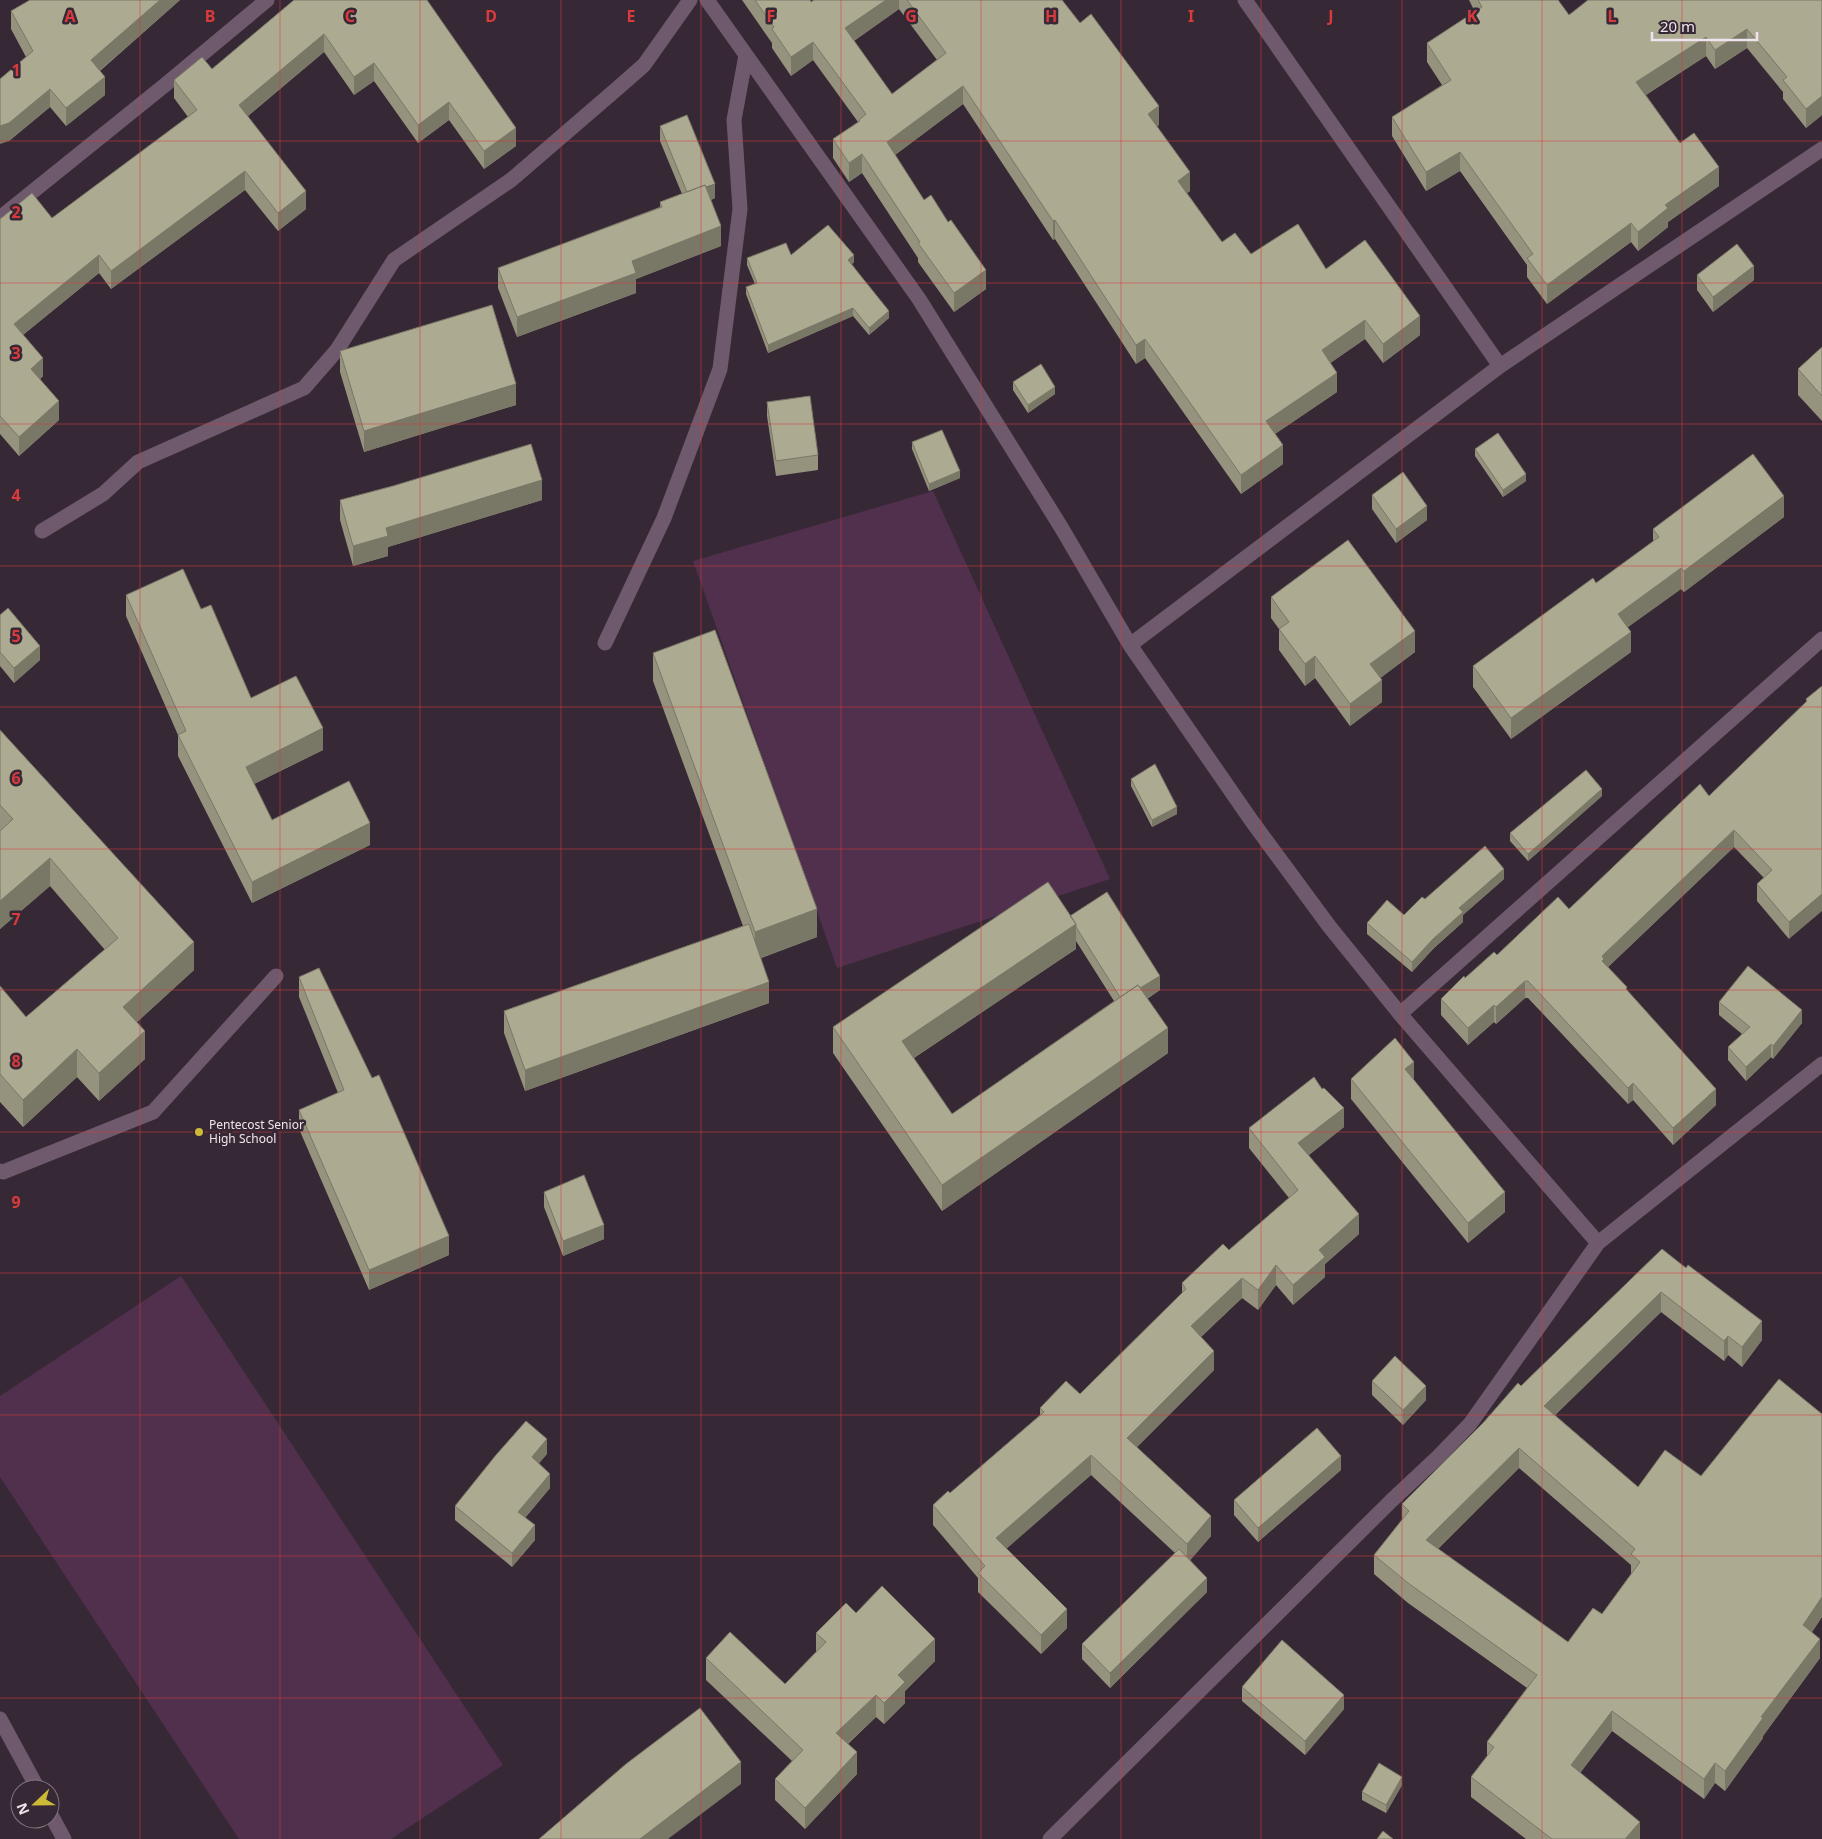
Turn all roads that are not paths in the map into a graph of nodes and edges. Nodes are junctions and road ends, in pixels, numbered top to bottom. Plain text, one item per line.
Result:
1 (267, 0) edge
2 (690, 0) edge
3 (707, 0) edge
4 (1246, 0) edge
5 (746, 55) junction
6 (1822, 149) edge
7 (0, 218) edge
8 (1500, 366) junction
9 (42, 531) dead end
10 (1822, 639) edge
11 (605, 643) dead end
12 (1130, 645) junction
13 (276, 976) dead end
14 (1400, 1014) junction
15 (1822, 1064) edge
16 (0, 1171) edge
17 (1598, 1243) junction
18 (0, 1719) edge
19 (33, 1779) edge
20 (1058, 1837) edge

1 - 7 street
2 - 9 street
3 - 5 street
4 - 8 street
5 - 11 street
5 - 12 street
6 - 8 street
8 - 12 street
10 - 14 street
12 - 14 street
13 - 16 street
14 - 17 street
15 - 17 street
17 - 20 street
18 - 19 street

